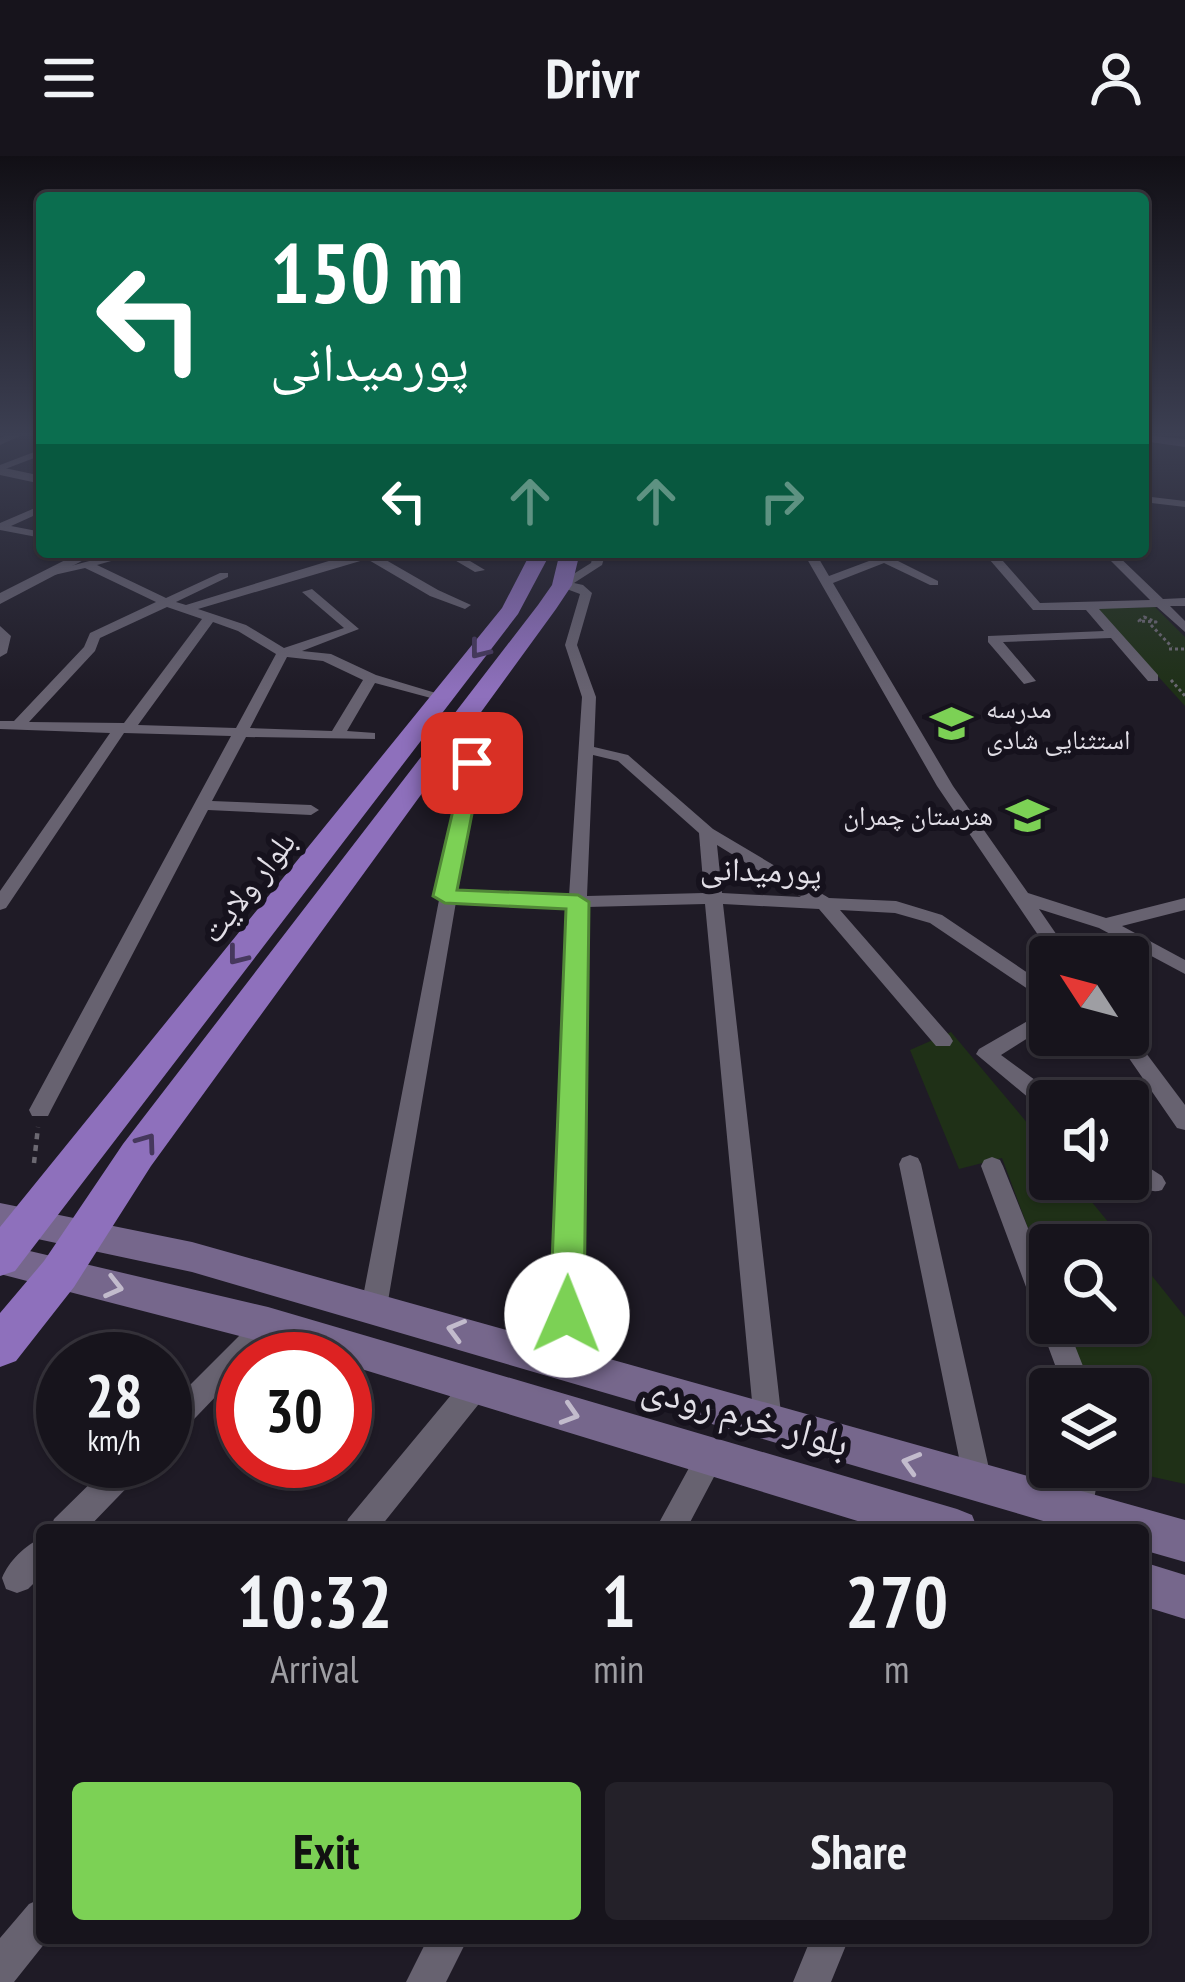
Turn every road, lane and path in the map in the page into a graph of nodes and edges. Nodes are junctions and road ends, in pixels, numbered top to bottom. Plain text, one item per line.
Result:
1 (0, 527) edge
2 (36, 534) edge
3 (89, 558) edge
4 (350, 558) edge
5 (374, 558) edge
6 (458, 558) edge
7 (538, 558) edge
8 (569, 558) edge
9 (598, 558) edge
10 (812, 558) edge
11 (885, 558) edge
12 (897, 558) edge
13 (994, 558) edge
14 (1114, 558) edge
15 (479, 570) dead end
16 (224, 575) dead end
17 (827, 581) junction
18 (934, 583) dead end
19 (562, 585) junction
20 (308, 592) dead end
21 (0, 599) edge
22 (1185, 602) edge
23 (168, 603) junction
24 (1160, 604) junction
25 (465, 605) dead end
26 (1089, 606) junction
27 (184, 609) junction
28 (210, 617) junction
29 (1151, 625) dead end
30 (1185, 628) edge
31 (0, 630) edge
32 (1114, 634) junction
33 (1171, 648) junction
34 (1156, 649) dead end
35 (1184, 650) edge
36 (284, 652) junction
37 (0, 653) edge
38 (371, 678) junction
39 (1154, 678) dead end
40 (1029, 681) dead end
41 (442, 697) junction
42 (0, 725) edge
43 (18, 725) junction
44 (125, 727) junction
45 (244, 731) junction
46 (337, 735) junction
47 (370, 736) dead end
48 (585, 743) junction
49 (472, 763) dead end
50 (205, 805) junction
51 (311, 810) dead end
52 (707, 832) junction
53 (445, 896) junction
54 (1017, 896) junction
55 (713, 898) junction
56 (578, 902) junction
57 (0, 904) edge
58 (824, 904) junction
59 (1185, 904) edge
60 (1105, 924) junction
61 (1047, 936) edge
62 (1185, 968) edge
63 (1029, 983) edge
64 (1029, 1028) edge
65 (943, 1041) dead end
66 (1133, 1056) edge
67 (1139, 1056) edge
68 (1148, 1067) junction
69 (1029, 1087) edge
70 (40, 1110) dead end
71 (1185, 1122) edge
72 (910, 1164) dead end
73 (992, 1166) dead end
74 (1149, 1179) edge
75 (1154, 1183) dead end
76 (14, 1220) edge
77 (87, 1234) junction
78 (0, 1259) edge
79 (1029, 1260) edge
80 (59, 1274) junction
81 (374, 1307) junction
82 (268, 1324) junction
83 (0, 1346) edge
84 (566, 1360) junction
85 (476, 1386) junction
86 (192, 1401) edge
87 (768, 1422) junction
88 (711, 1456) junction
89 (978, 1482) junction
90 (106, 1488) edge
91 (1083, 1488) edge
92 (1080, 1511) junction
93 (71, 1524) edge
94 (363, 1524) edge
95 (673, 1524) edge
96 (937, 1524) edge
97 (1126, 1524) edge
98 (1149, 1531) edge
99 (1185, 1541) edge
100 (36, 1559) edge
101 (17, 1578) dead end
102 (1149, 1586) edge
103 (1185, 1597) edge
104 (36, 1924) edge
105 (446, 1944) edge
106 (828, 1944) edge
107 (0, 1968) edge
108 (425, 1982) edge
109 (812, 1982) edge

1 - 2 street
3 - 21 street
3 - 23 street
4 - 27 street
5 - 25 street
6 - 15 street
7 -> 41 highway, بلوار ولایت
8 - 19 highway
9 - 19 street
10 - 17 street
11 - 17 street
12 - 18 street
13 - 26 street
14 - 24 street
16 - 23 street
17 - 54 street
19 - 48 street
77 -> 19 highway
20 - 36 street
22 - 24 street
23 - 27 street
23 - 43 street
24 - 26 street
24 - 30 street
26 - 32 street
27 - 28 street
28 - 36 street
28 - 44 street
29 - 33 path
31 - 37 street
32 - 39 street
32 - 40 street
33 - 34 path
33 - 35 path
36 - 38 street
36 - 45 street
38 - 41 street
38 - 46 street
41 -> 76 highway, بلوار ولایت
42 - 43 street
43 - 44 street
44 - 45 street
44 - 57 street
45 - 46 street
45 - 50 street
46 - 47 street
48 - 52 street
48 - 56 street
49 - 53 street
50 - 51 street
50 - 70 street
52 - 55 street
52 - 58 street
53 - 56 street, پورمیدانی
53 - 81 street
54 - 60 street
54 - 61 street
55 - 56 street, پورمیدانی
55 - 58 street, پورمیدانی
55 - 87 street
56 - 84 street
58 - 63 street, پورمیدانی
58 - 65 street
59 - 60 street
60 - 62 street
64 - 69 street
66 - 68 street
67 - 68 street
68 - 71 street
72 - 89 street
73 - 79 street
74 - 75 street
76 - 77 main road, بلوار خرم رودی
76 - 78 highway, بلوار ولایت
77 - 80 highway
77 - 81 main road, بلوار خرم رودی
78 - 80 main road, بلوار خرم رودی
80 -> 82 main road, بلوار خرم رودی
80 - 83 highway
84 -> 81 main road, بلوار خرم رودی
82 - 85 main road, بلوار خرم رودی
82 - 86 street
84 - 87 main road, بلوار خرم رودی
85 -> 88 main road, بلوار خرم رودی
85 - 94 street
89 -> 87 main road, بلوار خرم رودی
88 - 95 street
88 - 96 main road, بلوار خرم رودی
89 - 92 main road, بلوار خرم رودی
90 - 93 street
91 - 92 street
92 - 97 main road, بلوار خرم رودی
98 - 99 main road, بلوار خرم رودی
100 - 101 street
102 - 103 main road
104 - 107 street
105 - 108 street
106 - 109 street

